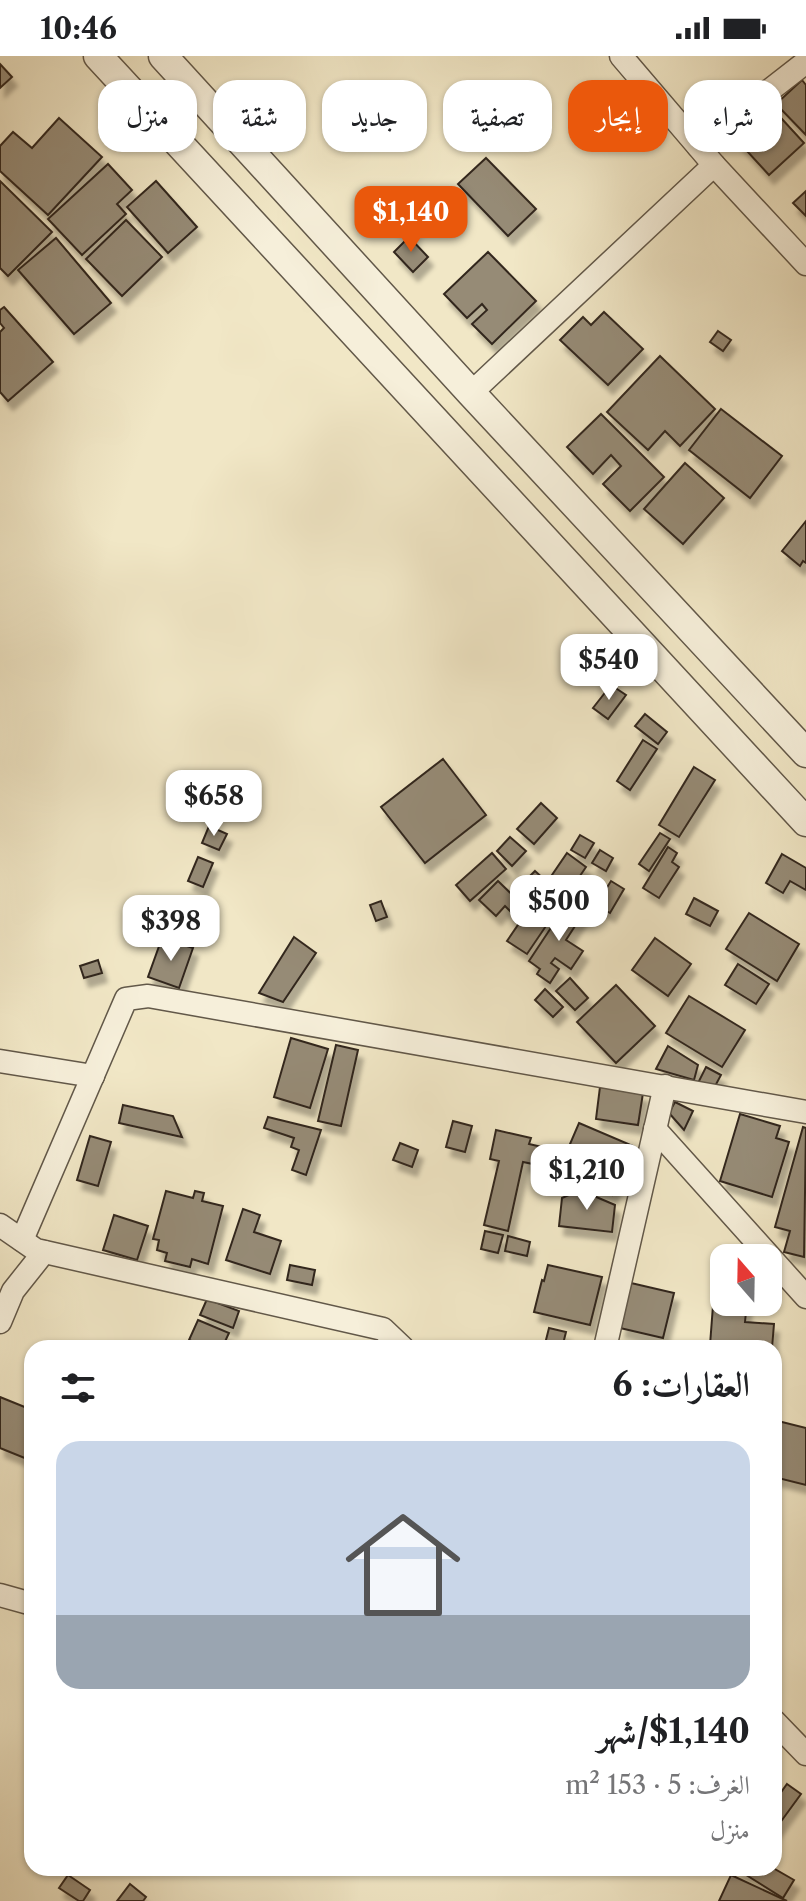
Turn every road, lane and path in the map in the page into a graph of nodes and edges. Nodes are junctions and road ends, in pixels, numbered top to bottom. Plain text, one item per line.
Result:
1 (98, 56) edge
2 (163, 56) edge
3 (621, 56) edge
4 (806, 62) edge
5 (782, 81) edge
6 (684, 130) edge
7 (703, 152) edge
8 (714, 165) junction
9 (806, 264) edge
10 (471, 393) junction
11 (806, 753) edge
12 (806, 822) edge
13 (0, 1061) edge
14 (93, 1076) junction
15 (665, 1086) junction
16 (806, 1112) edge
17 (655, 1129) junction
18 (0, 1225) edge
19 (22, 1240) junction
20 (44, 1252) junction
21 (806, 1297) edge
22 (0, 1322) edge
23 (395, 1340) edge
24 (607, 1340) edge
25 (0, 1595) edge
26 (24, 1602) edge
27 (782, 1729) edge
28 (806, 1754) edge

1 - 12 street
2 - 10 street
3 - 6 street
4 - 5 street
7 - 8 street
8 - 9 street
8 - 10 street
10 - 11 street
13 - 14 street
14 - 15 street
14 - 19 street
15 - 16 street
15 - 17 street
17 - 21 street
17 - 24 street
18 - 19 street
19 - 20 street
20 - 22 street
20 - 23 street
25 - 26 street
27 - 28 street

